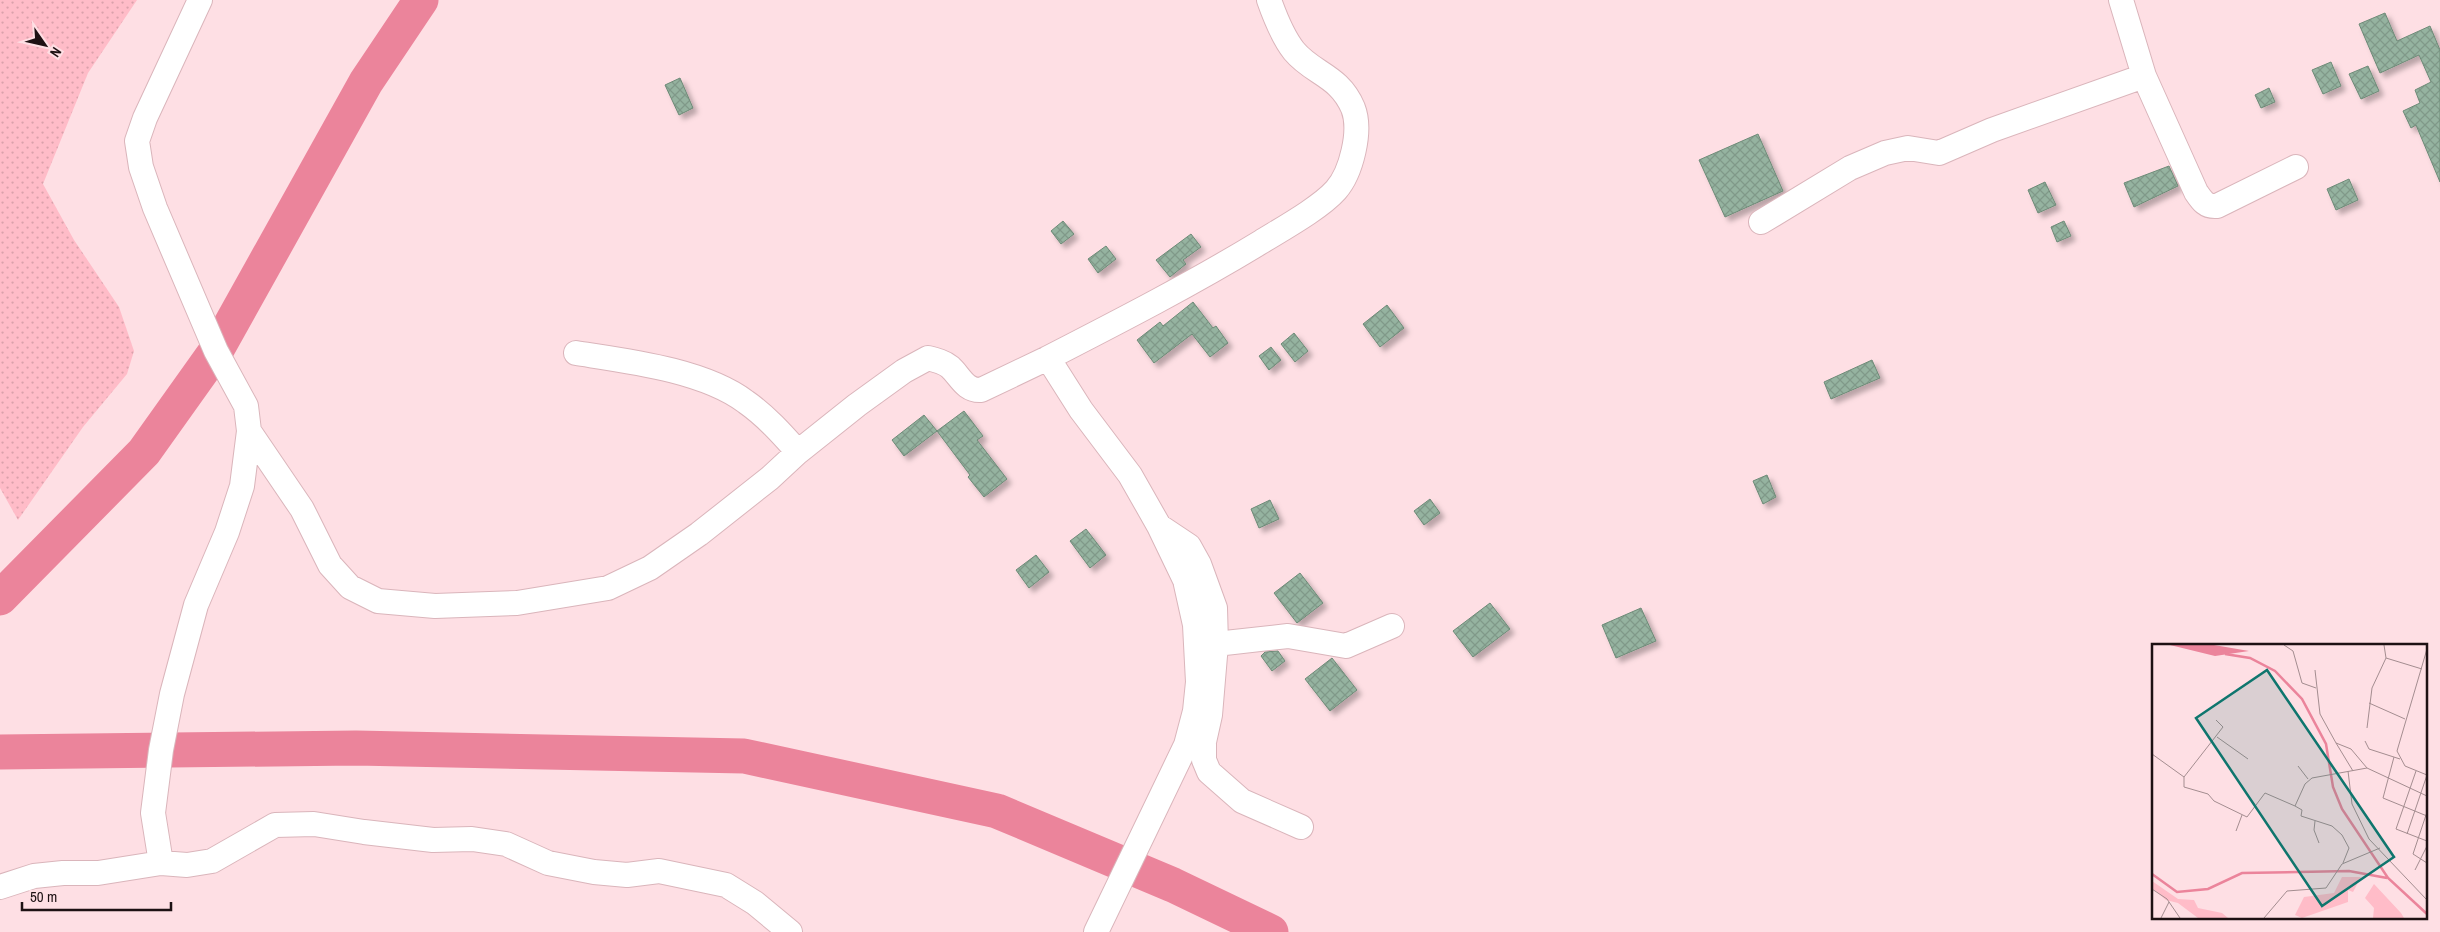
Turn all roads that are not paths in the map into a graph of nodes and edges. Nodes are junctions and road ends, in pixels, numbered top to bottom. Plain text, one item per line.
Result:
1 (200, 0) edge
2 (1269, 0) edge
3 (2121, 0) edge
4 (2144, 76) junction
5 (2296, 167) dead end
6 (1761, 222) dead end
7 (576, 354) dead end
8 (1048, 358) junction
9 (250, 432) junction
10 (798, 452) junction
11 (1159, 526) junction
12 (1392, 626) dead end
13 (1216, 644) junction
14 (1302, 828) dead end
15 (162, 863) junction
16 (0, 887) edge
17 (790, 932) edge
18 (1096, 932) edge

1 - 9 street
2 - 8 street
3 - 4 street
4 - 5 street
4 - 6 street
7 - 10 street
8 - 10 street
8 - 11 street
9 - 10 street
9 - 15 street
11 - 13 street
11 - 18 street
12 - 13 street
13 - 14 street
15 - 16 street
15 - 17 street

